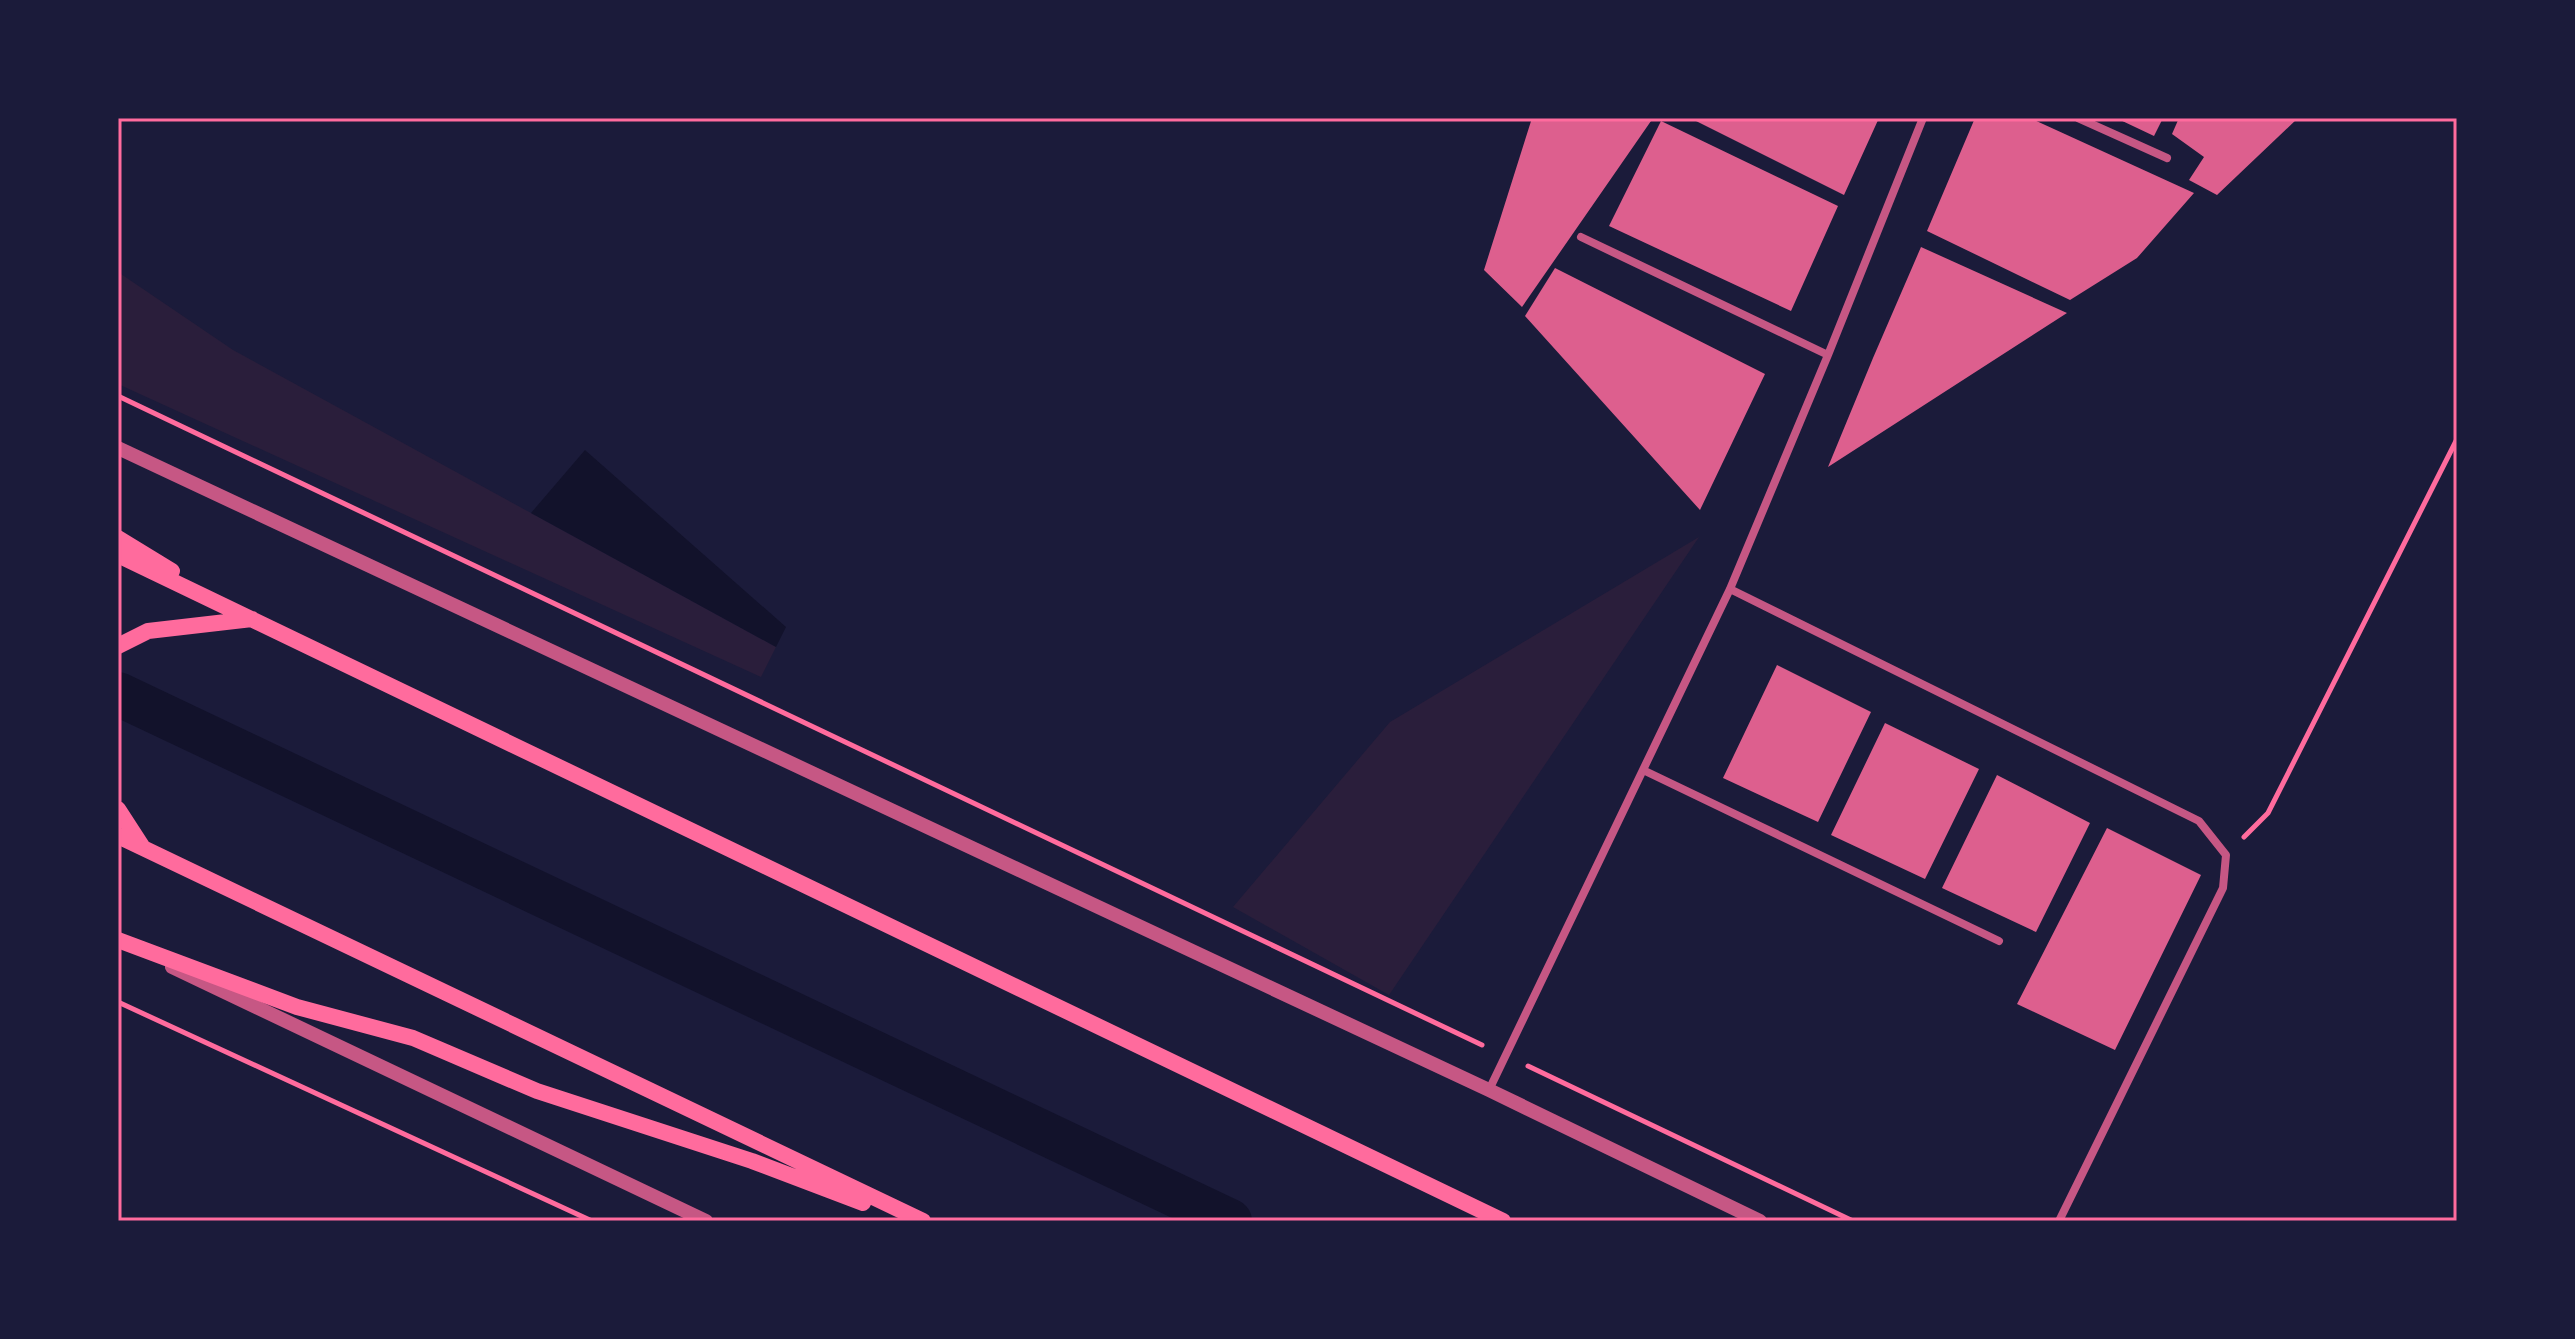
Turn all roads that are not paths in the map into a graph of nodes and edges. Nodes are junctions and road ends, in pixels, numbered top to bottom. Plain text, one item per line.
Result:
1 (1923, 118) edge
2 (2078, 118) edge
3 (2167, 158) dead end
4 (1581, 237) dead end
5 (1828, 355) junction
6 (118, 448) edge
7 (118, 538) edge
8 (118, 555) edge
9 (1730, 589) junction
10 (252, 619) junction
11 (118, 646) edge
12 (1643, 770) junction
13 (118, 809) edge
14 (118, 836) edge
15 (143, 848) junction
16 (118, 941) edge
17 (1999, 941) dead end
18 (1489, 1090) junction
19 (706, 1221) edge
20 (909, 1221) edge
21 (923, 1221) edge
22 (1503, 1221) edge
23 (1760, 1221) edge
24 (2059, 1221) edge

1 - 5 street
2 - 3 street
4 - 5 street
5 - 9 street
6 - 18 street
7 - 10 main road
8 - 10 main road
9 - 12 street
9 - 24 street
10 - 11 main road
10 - 22 main road
12 - 17 street
12 - 18 street
13 - 15 main road
14 - 15 main road
15 - 21 main road
16 - 19 street
16 - 20 main road
18 - 23 street

